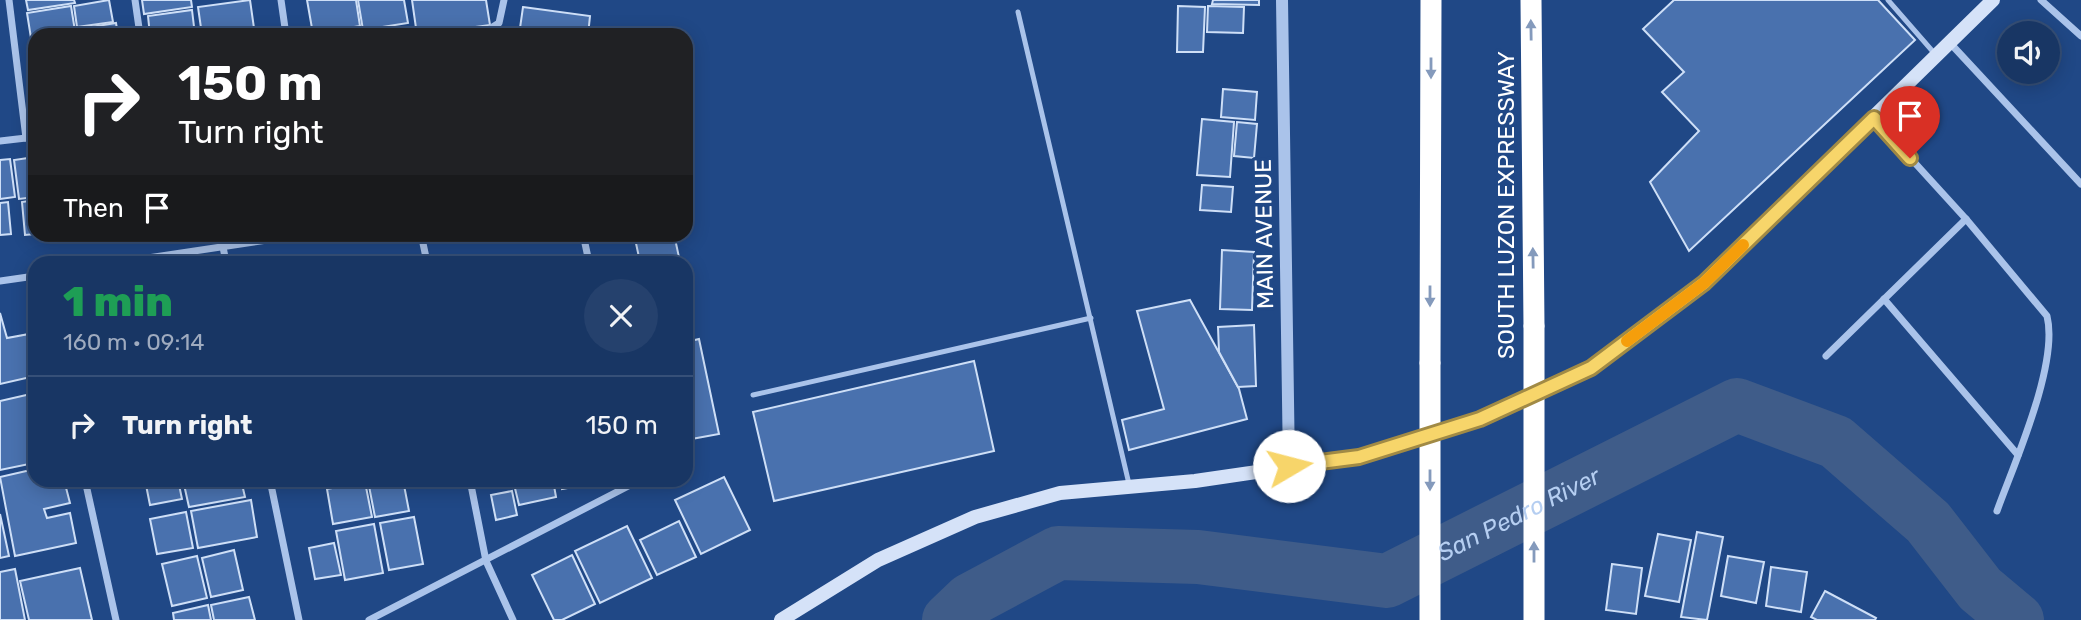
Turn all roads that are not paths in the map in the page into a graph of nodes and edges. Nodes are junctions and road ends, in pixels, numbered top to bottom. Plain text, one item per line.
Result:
1 (9, 0) edge
2 (135, 0) edge
3 (281, 0) edge
4 (504, 0) edge
5 (1282, 0) edge
6 (1431, 0) edge
7 (1531, 0) edge
8 (1888, 0) edge
9 (1993, 0) edge
10 (2041, 0) edge
11 (1018, 12) dead end
12 (139, 28) edge
13 (284, 28) edge
14 (491, 28) edge
15 (2081, 36) edge
16 (1950, 43) junction
17 (1937, 56) junction
18 (1874, 118) junction
19 (28, 119) edge
20 (28, 138) edge
21 (0, 141) edge
22 (2081, 184) edge
23 (1966, 219) junction
24 (255, 242) edge
25 (223, 247) junction
26 (162, 256) edge
27 (225, 256) edge
28 (28, 276) edge
29 (0, 281) edge
30 (1884, 299) junction
31 (1091, 318) junction
32 (1826, 356) dead end
33 (752, 395) dead end
34 (2018, 455) junction
35 (1289, 466) junction
36 (87, 487) edge
37 (271, 487) edge
38 (471, 487) edge
39 (627, 487) edge
40 (1129, 487) junction
41 (1997, 511) dead end
42 (486, 561) junction
43 (116, 620) edge
44 (299, 620) edge
45 (369, 620) edge
46 (513, 620) edge
47 (781, 620) edge
48 (1430, 620) edge
49 (1534, 620) edge

1 - 19 street
2 - 12 street
3 - 13 street
4 - 14 street
5 - 35 street, MAIN AVENUE
6 -> 48 highway, bridge
49 -> 7 highway, SOUTH LUZON EXPRESSWAY, bridge
8 - 17 lane
9 - 16 main road
10 - 15 street
11 - 31 lane
16 - 17 main road
16 - 22 street
17 - 18 main road
18 - 23 street
18 - 35 main road
20 - 21 street
23 - 30 street
23 - 34 street
24 - 25 street
25 - 26 street
25 - 27 street
28 - 29 street
30 - 32 street
30 - 34 street
31 - 33 lane
31 - 40 lane
34 - 41 street
35 - 40 main road
36 - 43 street
37 - 44 street
38 - 42 street
39 - 42 street
40 - 47 main road
42 - 45 street
42 - 46 street

